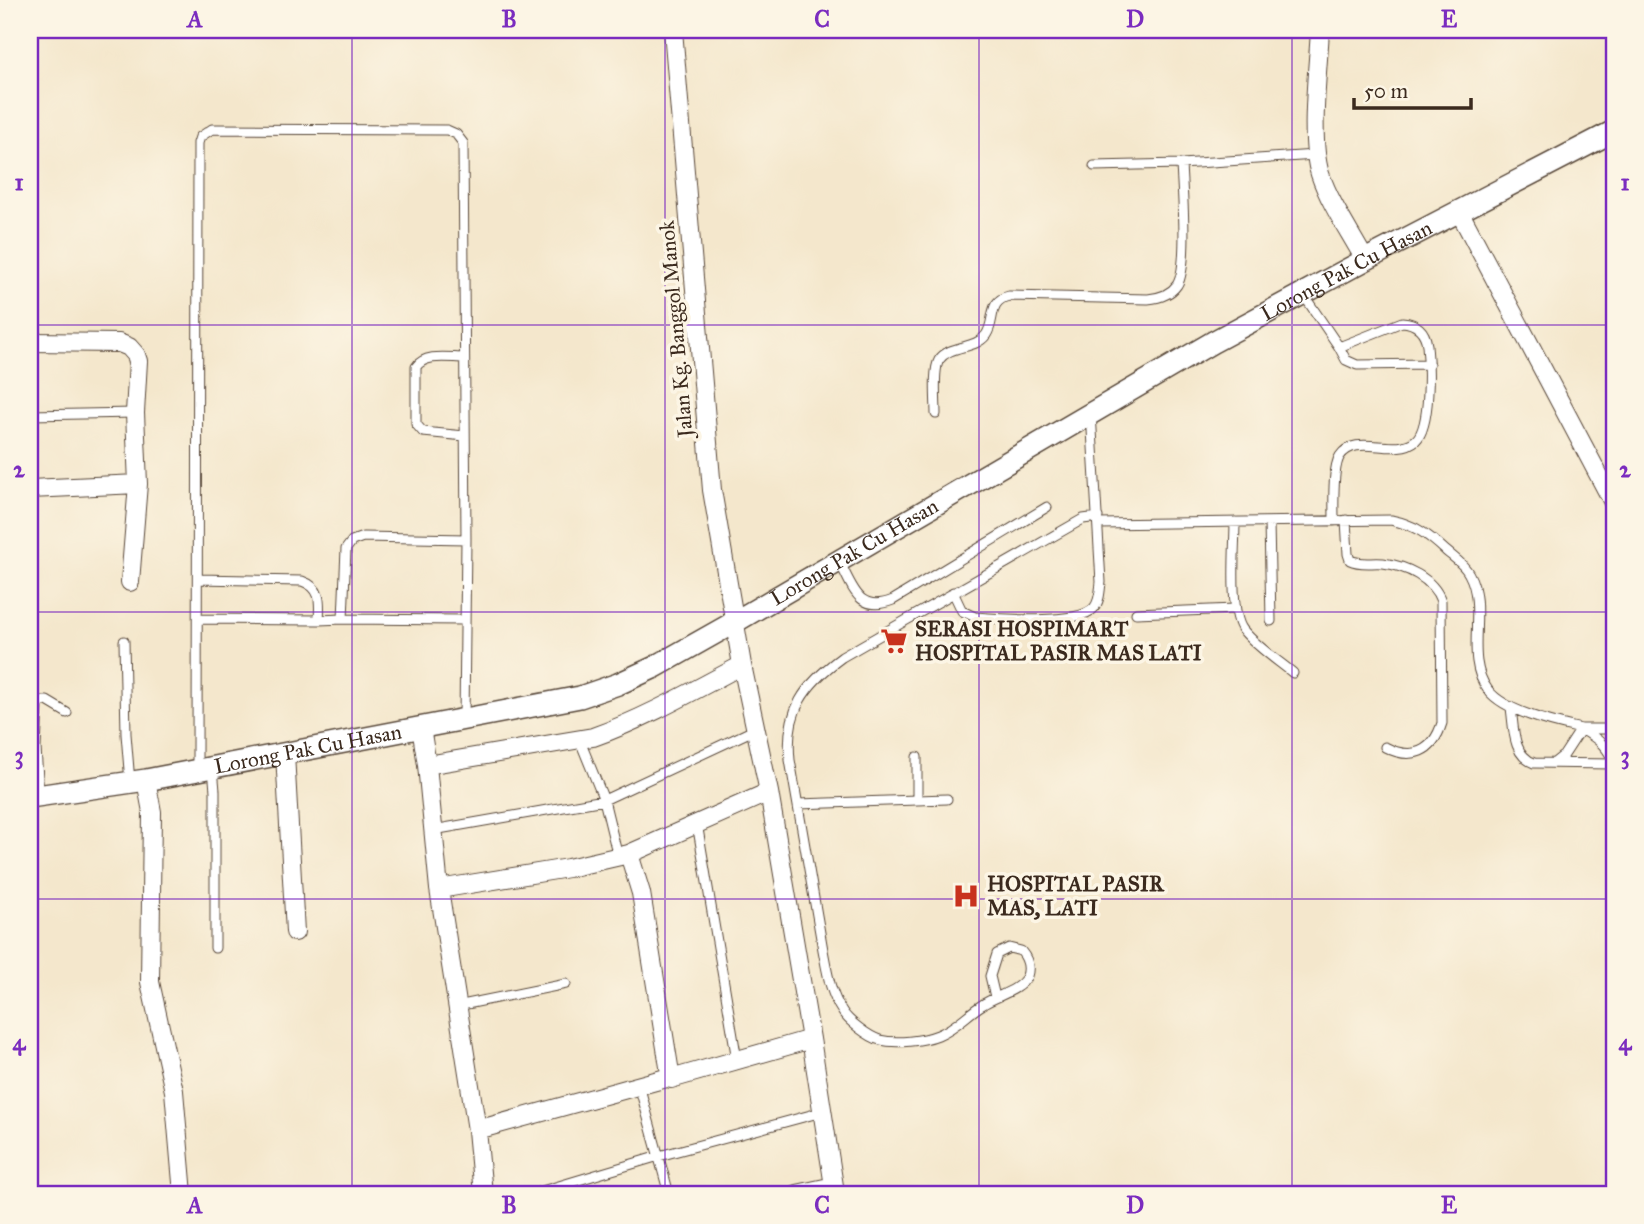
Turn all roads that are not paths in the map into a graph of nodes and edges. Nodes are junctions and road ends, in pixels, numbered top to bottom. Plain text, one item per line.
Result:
1 (673, 30) edge
2 (1320, 30) edge
3 (1614, 131) edge
4 (1316, 155) junction
5 (1181, 164) junction
6 (1094, 166) dead end
7 (1459, 211) junction
8 (1365, 260) junction
9 (1303, 294) junction
10 (30, 342) edge
11 (1339, 347) junction
12 (464, 358) junction
13 (1429, 364) junction
14 (1091, 412) junction
15 (135, 413) junction
16 (936, 414) dead end
17 (30, 415) edge
18 (465, 436) junction
19 (138, 484) junction
20 (30, 489) edge
21 (1614, 504) edge
22 (1047, 508) dead end
23 (1098, 520) junction
24 (1346, 520) junction
25 (1334, 521) junction
26 (1234, 522) junction
27 (1269, 522) junction
28 (466, 539) junction
29 (839, 561) junction
30 (198, 579) junction
31 (130, 582) dead end
32 (953, 592) junction
33 (1235, 610) junction
34 (1136, 613) dead end
35 (198, 619) junction
36 (343, 619) junction
37 (319, 620) junction
38 (465, 620) junction
39 (1271, 621) dead end
40 (733, 623) junction
41 (124, 641) dead end
42 (742, 665) junction
43 (1293, 673) dead end
44 (1511, 708) junction
45 (66, 713) dead end
46 (464, 720) junction
47 (421, 727) junction
48 (756, 729) junction
49 (1581, 729) junction
50 (1614, 729) edge
51 (580, 741) junction
52 (1385, 747) dead end
53 (285, 754) junction
54 (916, 757) dead end
55 (1552, 763) junction
56 (1614, 764) edge
57 (427, 765) junction
58 (205, 769) junction
59 (138, 781) junction
60 (769, 792) junction
61 (34, 797) edge
62 (947, 799) dead end
63 (604, 800) junction
64 (917, 800) junction
65 (798, 804) junction
66 (697, 823) junction
67 (433, 830) junction
68 (623, 855) junction
69 (439, 889) junction
70 (295, 932) dead end
71 (215, 948) dead end
72 (566, 984) dead end
73 (995, 997) junction
74 (457, 1006) junction
75 (811, 1039) junction
76 (737, 1060) junction
77 (670, 1077) junction
78 (639, 1085) junction
79 (822, 1112) junction
80 (477, 1130) junction
81 (659, 1156) junction
82 (835, 1190) edge
83 (183, 1194) edge
84 (483, 1194) edge
85 (532, 1194) edge
86 (669, 1194) edge
87 (797, 1194) edge

1 - 40 street, Jalan Kg. Banggol Manok
2 - 4 street
3 - 7 street, Lorong Pak Cu Hasan
4 - 5 lane
4 - 8 street
5 - 6 lane
5 - 16 lane
7 - 8 street, Lorong Pak Cu Hasan
7 - 21 street
8 - 9 street, Lorong Pak Cu Hasan
9 - 11 lane
9 - 14 street, Lorong Pak Cu Hasan
10 - 15 street
11 - 13 lane
11 - 13 lane
12 - 18 lane
12 - 18 lane
12 - 30 lane
13 - 25 lane
14 - 23 lane
14 - 29 street, Lorong Pak Cu Hasan
15 - 17 lane
15 - 19 street
18 - 28 lane
19 - 20 street
19 - 31 street
22 - 29 lane
23 - 26 lane
23 - 32 lane
23 - 32 lane
24 - 25 lane
24 - 44 lane
24 - 52 lane
25 - 27 lane
26 - 27 lane
26 - 33 lane
27 - 39 lane
28 - 36 lane
28 - 38 lane
29 - 40 street, Lorong Pak Cu Hasan
30 - 35 lane
30 - 37 lane
32 - 65 lane
33 - 34 lane
33 - 43 lane
35 - 37 lane
35 - 58 lane
36 - 37 lane
36 - 38 lane
38 - 46 lane
40 - 42 street, Jalan Kg. Banggol Manok
40 - 46 street, Lorong Pak Cu Hasan
41 - 59 lane
42 - 48 street, Jalan Kg. Banggol Manok
42 - 51 street
44 - 49 lane
44 - 55 lane
45 - 61 lane
46 - 47 street, Lorong Pak Cu Hasan
47 - 53 street, Lorong Pak Cu Hasan
47 - 57 street
48 - 60 street, Jalan Kg. Banggol Manok
48 - 63 lane
49 - 50 lane
49 - 55 lane
49 - 56 lane
51 - 57 street
51 - 63 lane
53 - 58 street, Lorong Pak Cu Hasan
53 - 70 street
54 - 64 lane
55 - 56 lane
57 - 67 street
58 - 59 street, Lorong Pak Cu Hasan
58 - 71 lane
59 - 61 street, Lorong Pak Cu Hasan
59 - 83 street
60 - 66 street
60 - 75 street, Jalan Kg. Banggol Manok
62 - 64 lane
63 - 67 lane
63 - 68 lane
64 - 65 lane
65 - 73 lane
66 - 68 street
66 - 76 lane
67 - 69 street
68 - 69 street
68 - 77 street
69 - 74 street
72 - 74 lane
73 - 73 lane
74 - 80 street
75 - 76 street
75 - 79 street, Jalan Kg. Banggol Manok
76 - 77 street
77 - 78 street
78 - 80 street
78 - 81 lane
79 - 81 lane
79 - 82 street, Jalan Kg. Banggol Manok
80 - 84 street
81 - 85 lane
81 - 86 lane
82 - 87 street

